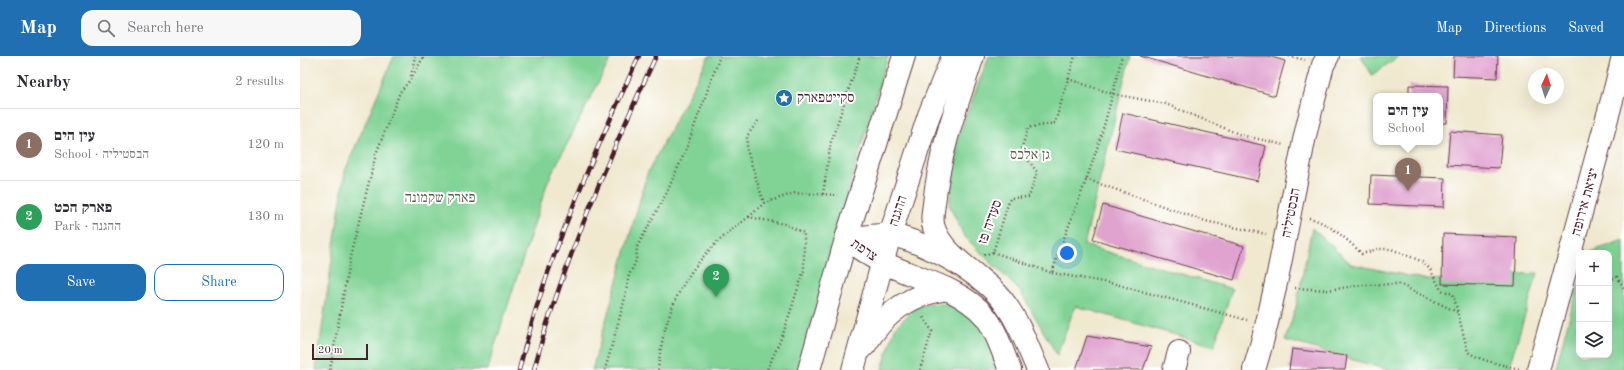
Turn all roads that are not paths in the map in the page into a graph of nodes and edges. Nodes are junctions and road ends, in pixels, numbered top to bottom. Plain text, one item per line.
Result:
1 (904, 56) edge
2 (953, 56) edge
3 (972, 56) edge
4 (1328, 56) edge
5 (1623, 56) edge
6 (890, 235) junction
7 (846, 239) junction
8 (882, 262) junction
9 (980, 267) junction
10 (947, 289) junction
11 (855, 364) edge
12 (809, 370) edge
13 (1010, 370) edge
14 (1038, 370) edge
15 (1254, 370) edge
16 (1538, 370) edge

1 - 7 main road
2 - 6 main road, ההגנה
3 - 9 main road
4 - 15 main road, הבסטיליה
5 - 16 main road, יציאת אירופה
6 - 7 main road, צרפת
6 - 8 main road, ההגנה
6 - 9 main road, צרפת
7 - 8 main road, צרפת
7 - 12 main road
8 - 10 main road, צרפת
8 - 11 main road, ההגנה
9 - 14 main road, צרפת
10 - 11 main road
10 - 13 main road, צרפת

